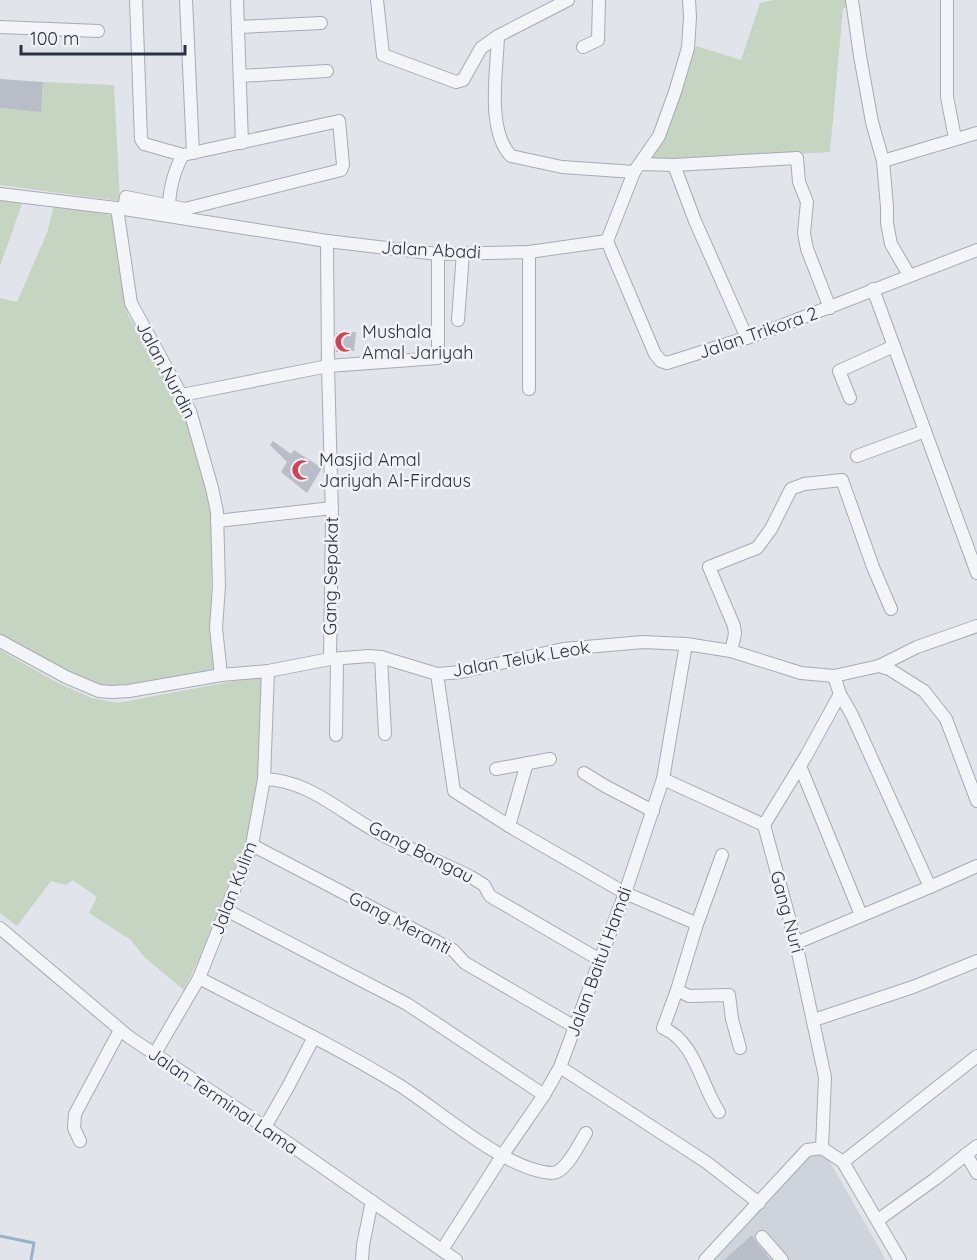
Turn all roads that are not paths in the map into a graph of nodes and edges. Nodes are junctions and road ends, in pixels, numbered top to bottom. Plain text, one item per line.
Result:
1 (136, 0) edge
2 (186, 0) edge
3 (237, 0) edge
4 (377, 0) edge
5 (568, 0) edge
6 (599, 0) edge
7 (689, 0) edge
8 (852, 0) edge
9 (947, 0) edge
10 (321, 23) dead end
11 (0, 27) edge
12 (238, 27) junction
13 (98, 31) dead end
14 (498, 36) junction
15 (583, 47) dead end
16 (327, 71) dead end
17 (240, 76) junction
18 (977, 133) edge
19 (955, 138) junction
20 (242, 143) junction
21 (188, 154) junction
22 (883, 161) junction
23 (674, 165) junction
24 (637, 168) junction
25 (0, 194) edge
26 (122, 205) junction
27 (170, 212) junction
28 (327, 241) junction
29 (607, 241) junction
30 (977, 250) edge
31 (528, 252) junction
32 (463, 253) junction
33 (438, 254) junction
34 (909, 275) junction
35 (873, 289) junction
36 (830, 308) junction
37 (458, 320) dead end
38 (747, 338) junction
39 (894, 346) junction
40 (328, 366) junction
41 (529, 389) dead end
42 (182, 395) junction
43 (850, 398) dead end
44 (925, 431) junction
45 (857, 456) dead end
46 (332, 508) junction
47 (217, 521) junction
48 (977, 573) edge
49 (891, 609) dead end
50 (977, 626) edge
51 (0, 641) edge
52 (686, 644) junction
53 (731, 651) junction
54 (381, 657) junction
55 (333, 659) junction
56 (879, 666) junction
57 (268, 670) junction
58 (437, 674) junction
59 (221, 675) junction
60 (834, 676) junction
61 (840, 694) junction
62 (385, 734) dead end
63 (336, 735) dead end
64 (550, 759) dead end
65 (527, 763) junction
66 (800, 766) junction
67 (496, 769) dead end
68 (584, 773) dead end
69 (264, 779) junction
70 (663, 779) junction
71 (977, 801) edge
72 (653, 810) junction
73 (764, 825) junction
74 (509, 826) junction
75 (252, 845) junction
76 (722, 855) dead end
77 (977, 866) edge
78 (930, 887) junction
79 (625, 893) junction
80 (226, 910) junction
81 (861, 915) junction
82 (696, 927) junction
83 (0, 928) edge
84 (796, 943) junction
85 (600, 960) junction
86 (977, 961) edge
87 (199, 978) junction
88 (677, 990) junction
89 (814, 1020) junction
90 (575, 1027) junction
91 (120, 1029) junction
92 (314, 1037) junction
93 (740, 1048) dead end
94 (154, 1055) junction
95 (977, 1056) edge
96 (560, 1067) junction
97 (544, 1095) junction
98 (719, 1112) dead end
99 (265, 1127) junction
100 (586, 1133) dead end
101 (80, 1141) dead end
102 (977, 1146) edge
103 (822, 1148) junction
104 (966, 1154) junction
105 (502, 1156) junction
106 (843, 1162) junction
107 (977, 1173) edge
108 (372, 1201) junction
109 (759, 1203) junction
110 (878, 1220) junction
111 (762, 1237) dead end
112 (442, 1250) junction
113 (362, 1260) edge
114 (456, 1260) edge
115 (705, 1260) edge
116 (782, 1260) edge
117 (900, 1260) edge

1 - 21 street
2 - 21 street
3 - 12 street
4 - 14 street
5 - 14 street
6 - 15 street
7 - 24 street
8 - 22 street
9 - 19 street
10 - 12 street
11 - 13 street
12 - 17 street
14 - 24 street
16 - 17 street
17 - 20 street
18 - 19 street
19 - 22 street
20 - 21 street
20 - 27 street
21 - 27 street
22 - 34 street
23 - 24 street
23 - 36 street
23 - 38 street
24 - 29 street
25 - 26 street, Jalan Abadi
26 - 27 street, Jalan Abadi
26 - 42 street, Jalan Nurdin
27 - 28 street, Jalan Abadi
28 - 33 street, Jalan Abadi
28 - 40 street, Gang Sepakat
29 - 31 street, Jalan Abadi
29 - 38 street, Jalan Trikora 2
30 - 34 street, Jalan Trikora 2
31 - 32 street, Jalan Abadi
31 - 41 street
32 - 33 street, Jalan Abadi
32 - 37 street
33 - 40 street
34 - 35 street, Jalan Trikora 2
35 - 36 street, Jalan Trikora 2
35 - 39 street
36 - 38 street, Jalan Trikora 2
39 - 43 street
39 - 44 street
40 - 42 street
40 - 46 street, Gang Sepakat
42 - 47 street, Jalan Nurdin
44 - 45 street
44 - 48 street
46 - 47 street
46 - 55 street, Gang Sepakat
47 - 59 street, Jalan Nurdin
49 - 53 street
50 - 56 street, Jalan Teluk Leok
51 - 59 street, Jalan Teluk Leok
52 - 53 street, Jalan Teluk Leok
52 - 58 street, Jalan Teluk Leok
52 - 70 street, Jalan Baitul Hamdi
53 - 60 street, Jalan Teluk Leok
54 - 55 street, Jalan Teluk Leok
54 - 58 street, Jalan Teluk Leok
54 - 62 street
55 - 57 street, Jalan Teluk Leok
55 - 63 street, Gang Sepakat
56 - 60 street, Jalan Teluk Leok
56 - 71 street
57 - 59 street, Jalan Teluk Leok
57 - 69 street, Jalan Kulim
58 - 74 street
60 - 61 street
61 - 66 street
61 - 78 street
64 - 65 street
65 - 67 street
65 - 74 street
66 - 73 street
66 - 81 street
68 - 72 street
69 - 75 street, Jalan Kulim
69 - 85 street, Gang Bangau
70 - 72 street, Jalan Baitul Hamdi
70 - 73 street
72 - 79 street, Jalan Baitul Hamdi
73 - 84 street, Gang Nuri
74 - 79 street
75 - 80 street, Jalan Kulim
75 - 90 street, Gang Meranti
76 - 82 street
77 - 78 street
78 - 81 street
79 - 82 street
79 - 85 street, Jalan Baitul Hamdi
80 - 87 street, Jalan Kulim
80 - 97 street
81 - 84 street
82 - 88 street
83 - 91 street, Jalan Terminal Lama
84 - 89 street, Gang Nuri
85 - 90 street, Jalan Baitul Hamdi
86 - 89 street
87 - 92 street
87 - 94 street, Jalan Kulim
88 - 93 street
88 - 98 street
89 - 103 street, Gang Nuri
90 - 96 street, Jalan Baitul Hamdi
91 - 94 street, Jalan Terminal Lama
91 - 101 street
92 - 99 street
92 - 105 street
94 - 99 street, Jalan Terminal Lama
95 - 106 street
96 - 97 street, Jalan Baitul Hamdi
96 - 109 street
97 - 105 street, Jalan Baitul Hamdi
99 - 108 street, Jalan Terminal Lama
100 - 105 street
102 - 104 street
103 - 106 street
103 - 109 street
104 - 107 street
104 - 110 street
105 - 112 street, Jalan Baitul Hamdi
106 - 110 street
108 - 112 street, Jalan Terminal Lama
108 - 113 street
109 - 115 street
110 - 117 street
111 - 116 street
112 - 114 street, Jalan Terminal Lama

